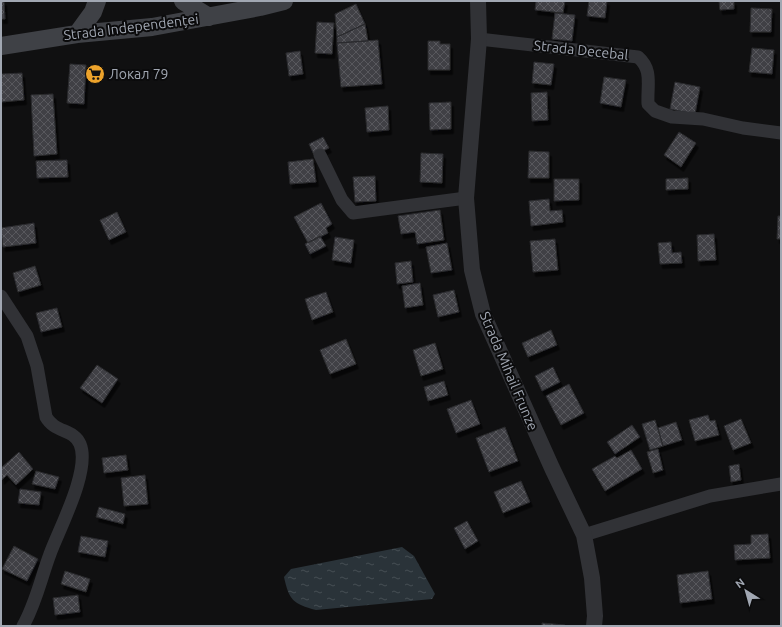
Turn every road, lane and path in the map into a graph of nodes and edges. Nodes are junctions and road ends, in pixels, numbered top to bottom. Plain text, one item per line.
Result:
1 (97, 1) edge
2 (183, 1) edge
3 (284, 1) edge
4 (478, 1) edge
5 (209, 17) junction
6 (77, 34) junction
7 (478, 39) junction
8 (1, 46) edge
9 (781, 133) edge
10 (320, 155) dead end
11 (466, 198) junction
12 (1, 296) edge
13 (781, 484) edge
14 (584, 534) junction
15 (23, 626) edge
16 (594, 626) edge

1 - 6 main road
2 - 5 main road
3 - 5 main road, Strada Independenței
4 - 7 street, Strada Mihail Frunze
5 - 6 main road, Strada Independenței
6 - 8 main road, Strada Independenței
7 - 9 street, Strada Decebal
7 - 11 street, Strada Mihail Frunze
10 - 11 street
11 - 14 street, Strada Mihail Frunze
12 - 15 street
13 - 14 street
14 - 16 street, Strada Mihail Frunze

